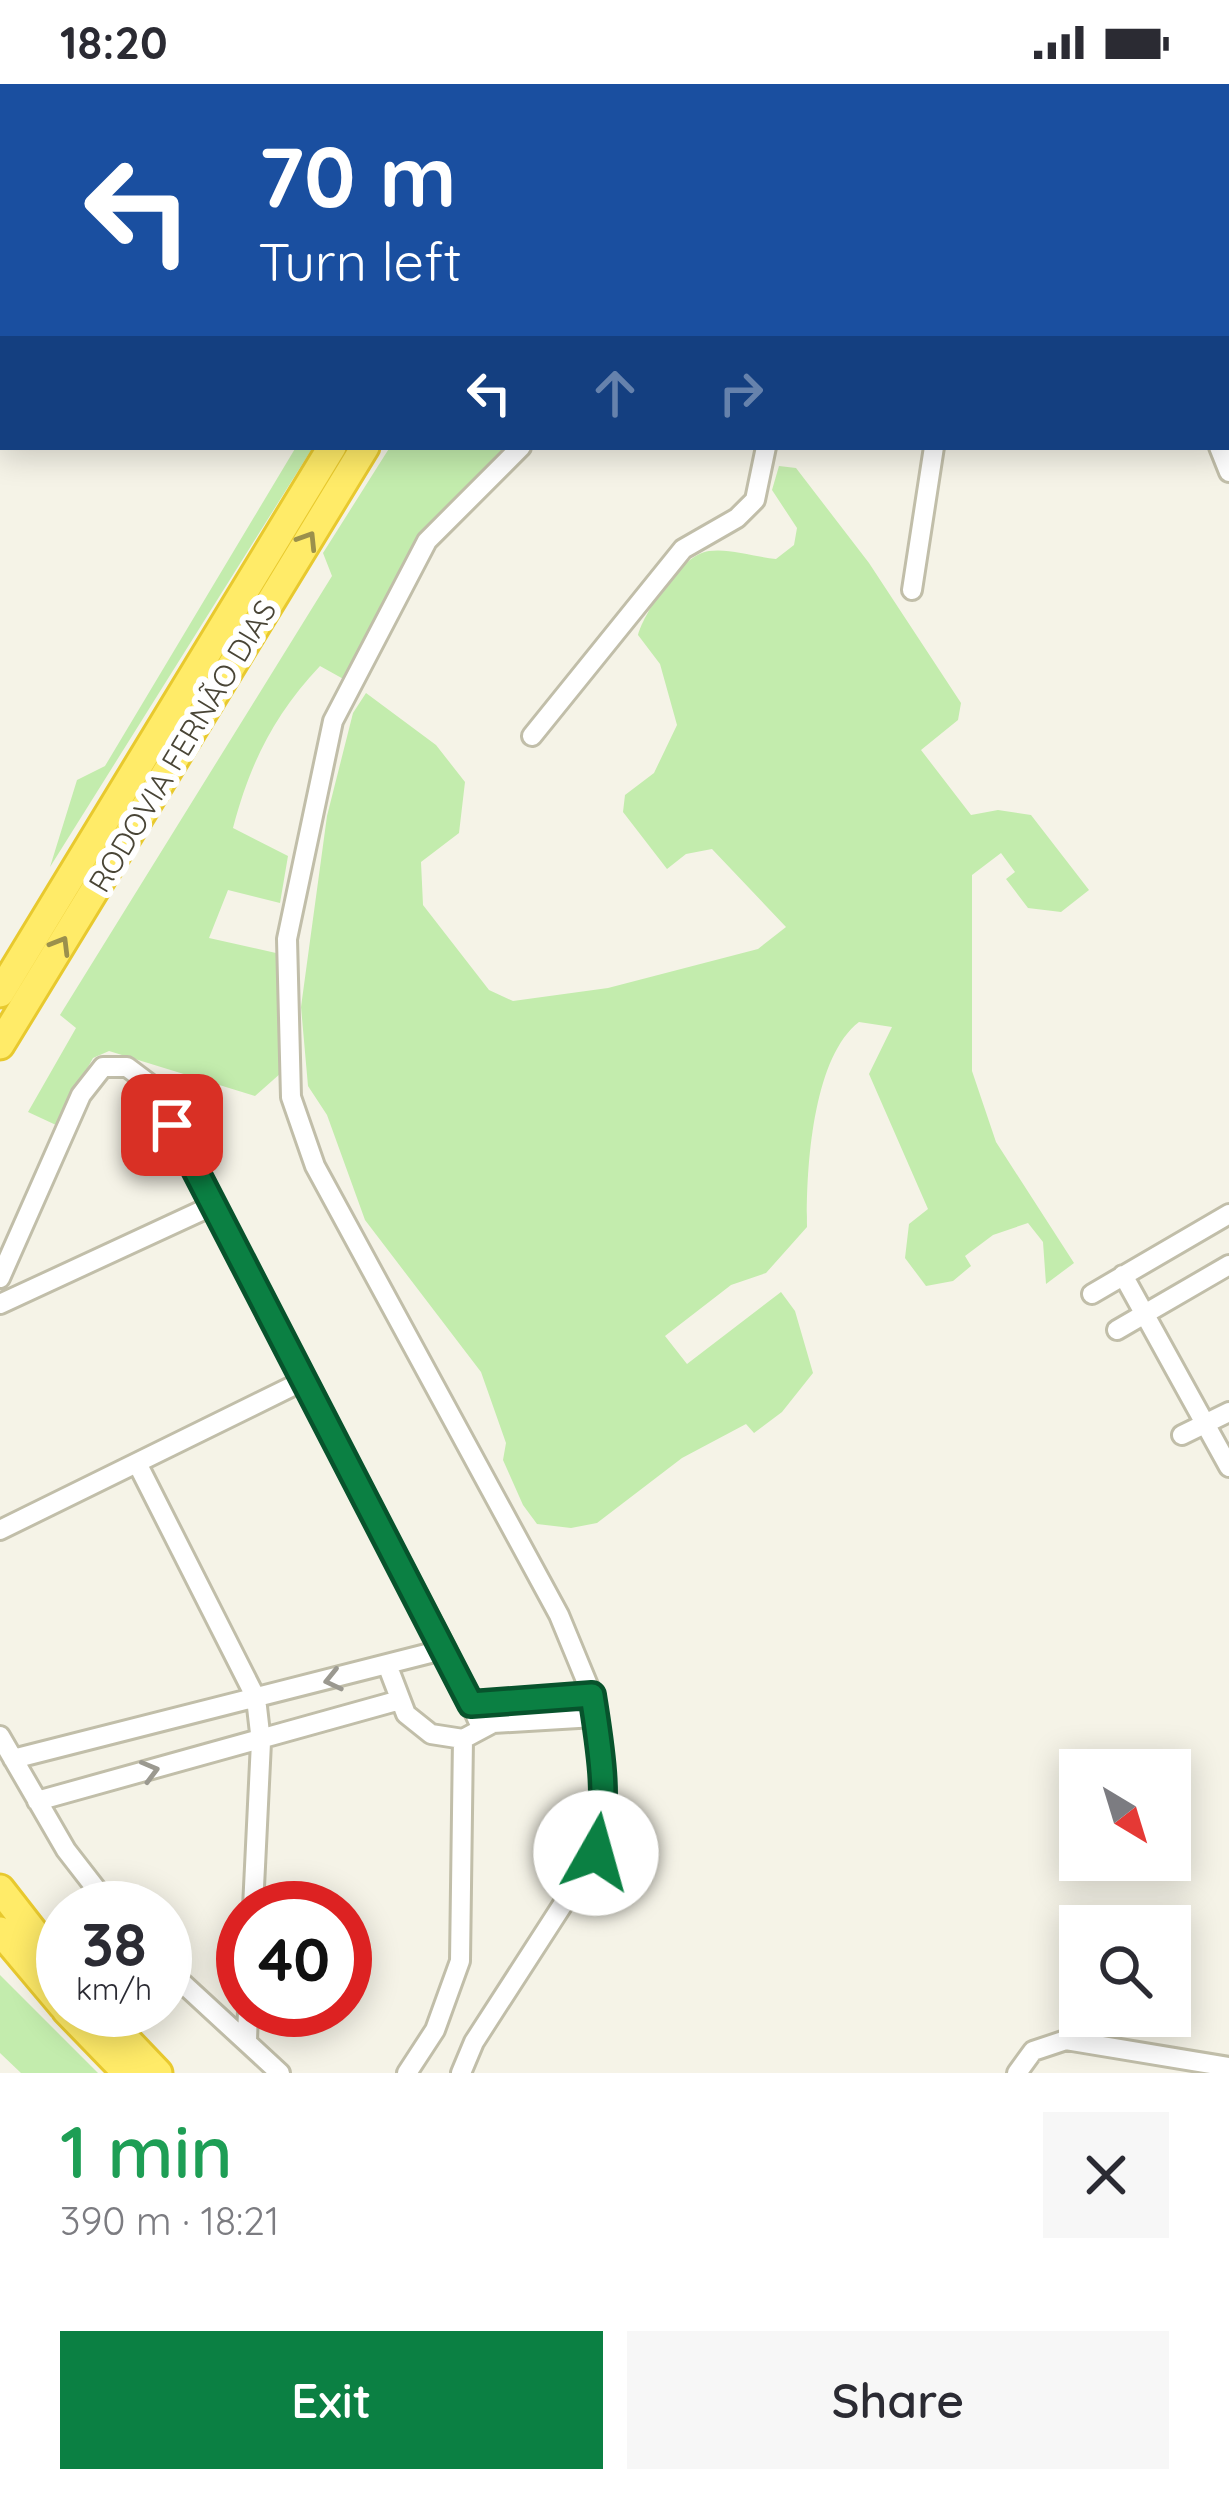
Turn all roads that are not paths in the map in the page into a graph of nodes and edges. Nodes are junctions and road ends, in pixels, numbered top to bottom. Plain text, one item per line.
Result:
1 (330, 450) edge
2 (363, 450) edge
3 (518, 450) edge
4 (765, 450) edge
5 (934, 450) edge
6 (912, 590) dead end
7 (532, 736) dead end
8 (0, 993) edge
9 (0, 1045) edge
10 (214, 1205) junction
11 (1229, 1214) edge
12 (1229, 1265) edge
13 (1123, 1276) junction
14 (0, 1278) edge
15 (1092, 1294) dead end
16 (0, 1304) edge
17 (1144, 1314) junction
18 (1117, 1330) dead end
19 (302, 1381) junction
20 (1229, 1412) edge
21 (1207, 1424) junction
22 (1182, 1435) dead end
23 (1227, 1459) edge
24 (137, 1463) junction
25 (0, 1530) edge
26 (446, 1649) junction
27 (388, 1667) junction
28 (592, 1695) junction
29 (256, 1698) junction
30 (400, 1700) junction
31 (471, 1704) junction
32 (595, 1717) junction
33 (481, 1726) junction
34 (0, 1736) edge
35 (463, 1739) junction
36 (261, 1742) junction
37 (13, 1759) junction
38 (37, 1801) junction
39 (90, 1881) edge
40 (254, 1881) edge
41 (0, 1889) edge
42 (0, 1931) edge
43 (36, 1935) edge
44 (36, 1974) edge
45 (192, 1992) edge
46 (93, 2037) edge
47 (124, 2037) edge
48 (247, 2037) edge
49 (247, 2042) junction
50 (1186, 2066) edge
51 (1229, 2067) edge
52 (127, 2073) edge
53 (158, 2073) edge
54 (280, 2073) edge
55 (407, 2073) edge
56 (461, 2073) edge
57 (1017, 2073) edge

1 - 8 highway, RODOVIA FERNÃO DIAS
9 -> 2 highway, RODOVIA FERNÃO DIAS
3 - 28 street
4 - 7 street
5 - 6 street
10 - 14 street
10 - 16 street
10 - 19 street
11 - 13 street
12 - 17 street
13 - 15 street
13 - 17 street
17 - 18 street
17 - 21 street
19 - 24 street
19 - 26 street
20 - 21 street
21 - 22 street
21 - 23 street
24 - 25 street
24 - 29 street
26 - 27 street
26 - 31 street
27 -> 29 street
27 - 30 street
28 - 31 street
28 - 32 street
29 - 36 street
29 - 37 street
30 - 35 street
30 - 36 street
31 - 33 street
32 - 33 street
32 - 56 street
33 - 35 street
34 - 37 street
35 - 55 street
38 -> 36 street
36 - 40 street
37 - 38 street
38 - 39 street
41 - 43 highway
42 - 44 highway
45 - 49 street
46 - 52 highway
47 - 53 highway
48 - 49 street
49 - 54 street
50 - 51 street
50 - 57 street

